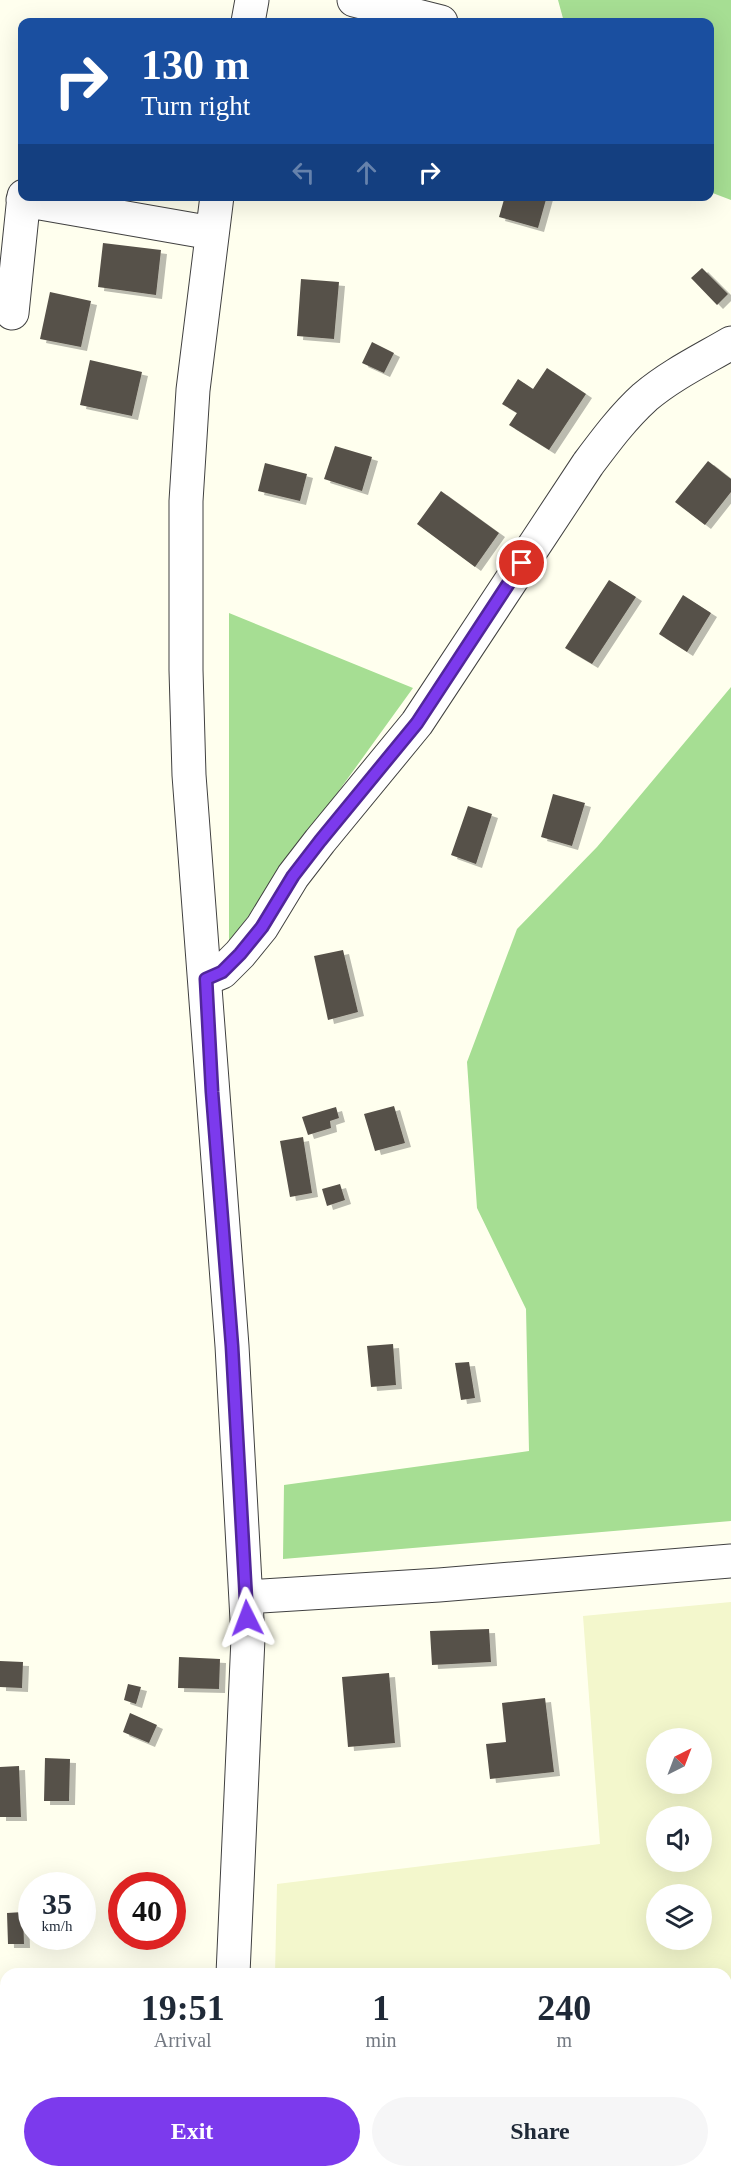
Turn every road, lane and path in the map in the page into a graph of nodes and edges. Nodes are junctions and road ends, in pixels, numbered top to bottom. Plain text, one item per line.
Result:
1 (252, 0) edge
2 (354, 0) edge
3 (249, 18) edge
4 (425, 18) edge
5 (23, 201) edge
6 (39, 201) edge
7 (216, 201) edge
8 (212, 233) junction
9 (12, 313) dead end
10 (731, 343) edge
11 (206, 979) junction
12 (731, 1561) edge
13 (246, 1597) junction
14 (233, 1968) edge

1 - 3 street
2 - 4 street
5 - 9 street
6 - 8 street
7 - 8 street
8 - 11 street
10 - 11 street
11 - 13 street
12 - 13 street
13 - 14 street

